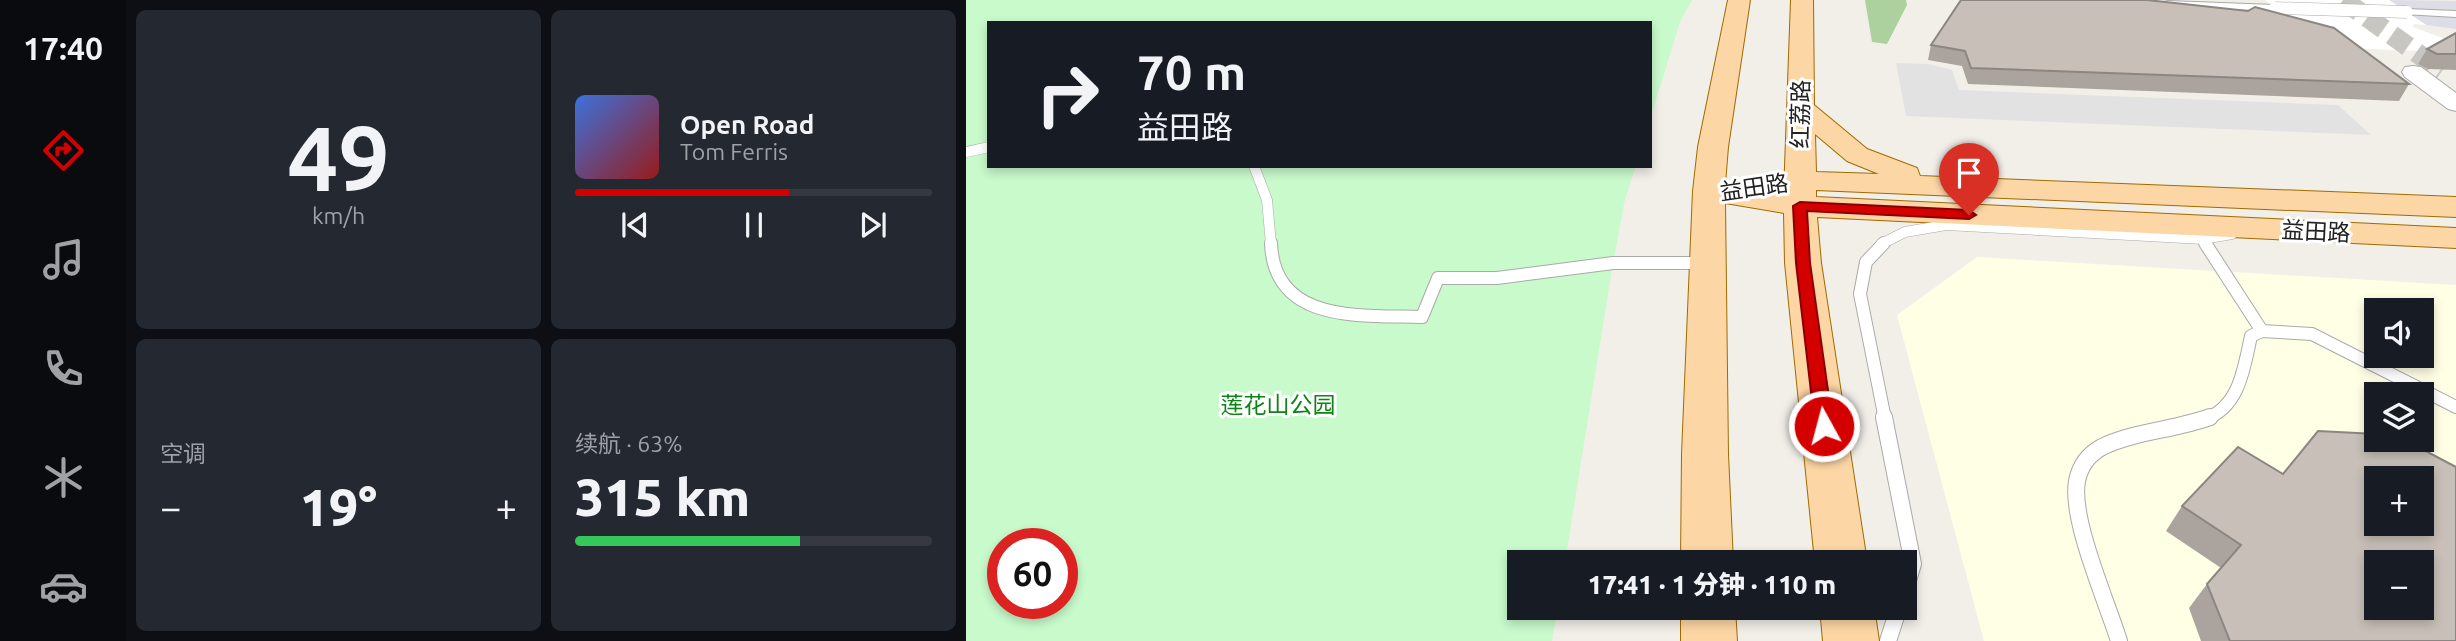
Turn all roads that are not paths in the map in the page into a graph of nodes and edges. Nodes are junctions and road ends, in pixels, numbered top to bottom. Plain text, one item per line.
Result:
1 (1739, 0) edge
2 (1801, 0) edge
3 (2168, 5) edge
4 (2456, 14) edge
5 (2413, 72) tunnel mouth
6 (2456, 104) edge
7 (1801, 108) junction
8 (987, 147) edge
9 (966, 152) edge
10 (1255, 168) edge
11 (1955, 185) junction
12 (1709, 191) junction
13 (1800, 193) junction
14 (2456, 207) edge
15 (2262, 228) junction
16 (2456, 238) edge
17 (2203, 239) junction
18 (1709, 263) junction
19 (2262, 331) junction
20 (2456, 407) edge
21 (1707, 550) edge
22 (1839, 550) edge
23 (1910, 550) edge
24 (1708, 620) edge
25 (1849, 620) edge
26 (1895, 620) edge
27 (1709, 641) edge
28 (1851, 641) edge
29 (1888, 641) edge
30 (2119, 641) edge

1 - 12 main road
2 - 7 main road, 红荔路
3 - 4 street, bridge
5 - 6 street
7 - 11 main road
7 - 13 main road, 红荔路
8 - 9 lane
10 - 18 lane
11 - 13 main road, 益田路
11 - 14 main road, 益田路
12 - 13 main road, 益田路
12 - 18 main road
13 - 15 main road, 益田路
13 - 22 main road, 红荔路
15 - 16 main road, 益田路
15 - 17 lane
17 - 19 lane
17 - 23 lane
18 - 21 main road
19 - 20 lane
19 - 30 lane
24 - 27 main road
25 - 28 main road
26 - 29 lane

